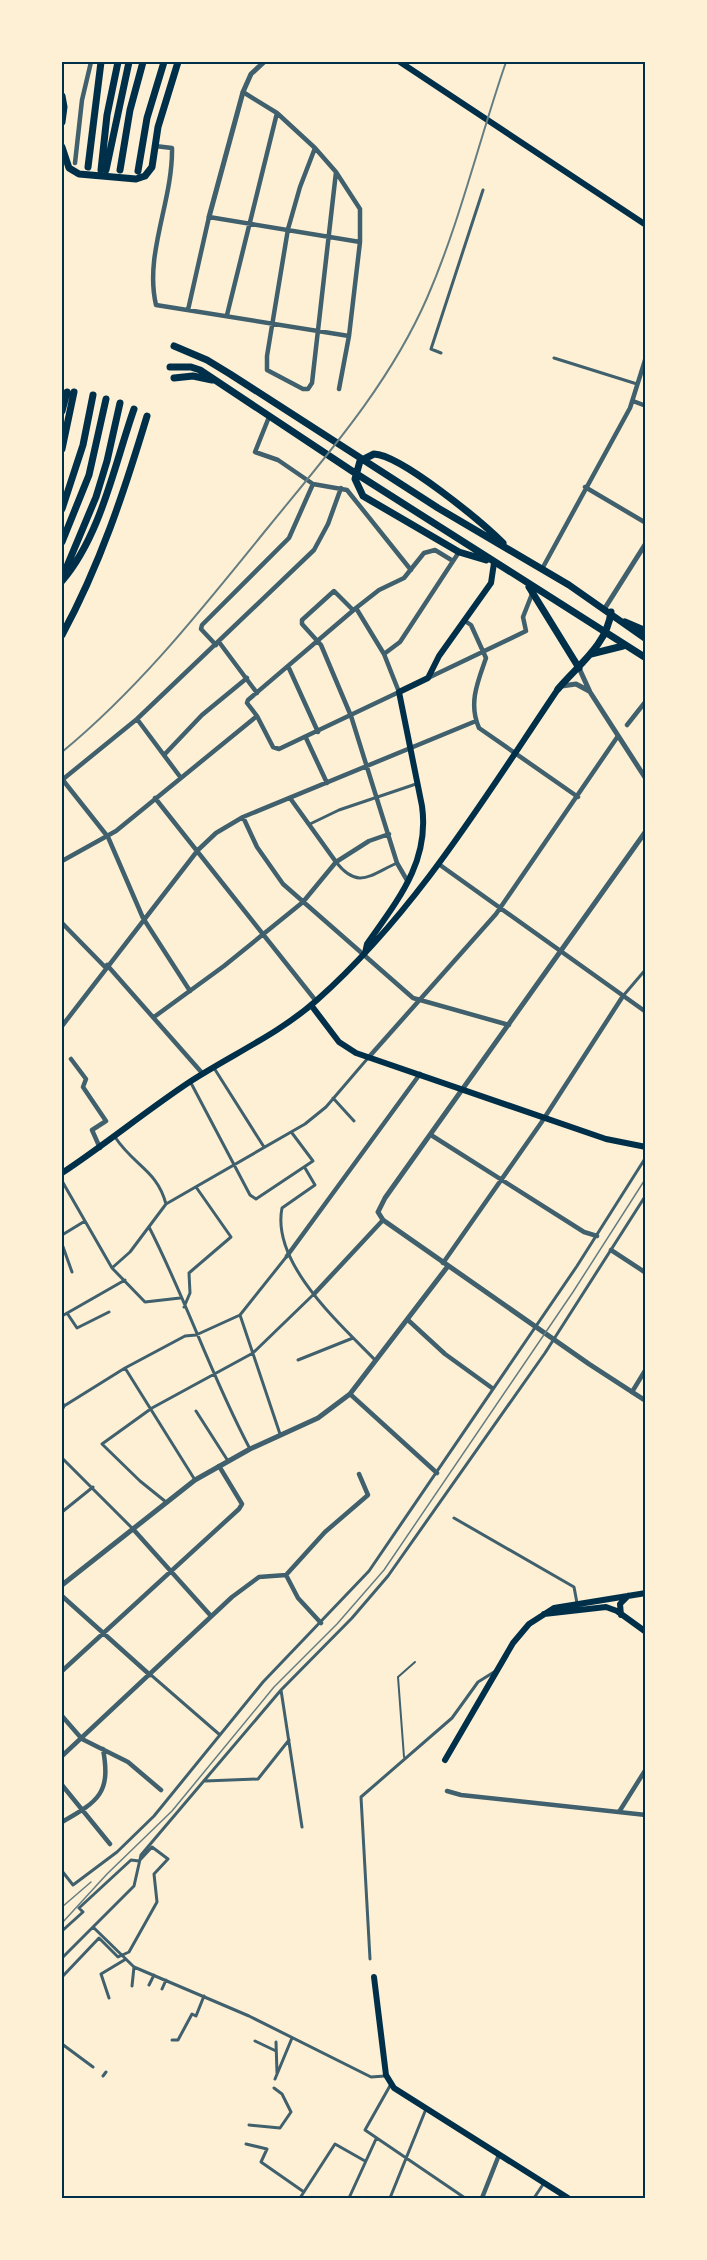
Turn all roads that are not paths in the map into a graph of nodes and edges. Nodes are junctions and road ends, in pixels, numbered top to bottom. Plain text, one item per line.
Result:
1 (91, 62) edge
2 (101, 62) edge
3 (118, 62) edge
4 (129, 62) edge
5 (143, 62) edge
6 (164, 62) edge
7 (178, 62) edge
8 (264, 62) edge
9 (400, 62) edge
10 (243, 92) junction
11 (62, 96) edge
12 (277, 113) junction
13 (62, 122) edge
14 (155, 146) junction
15 (62, 147) edge
16 (315, 148) junction
17 (75, 163) dead end
18 (88, 166) dead end
19 (120, 170) dead end
20 (138, 171) dead end
21 (336, 172) junction
22 (483, 190) dead end
23 (209, 217) junction
24 (249, 222) junction
25 (645, 225) edge
26 (288, 229) junction
27 (330, 238) junction
28 (360, 242) junction
29 (188, 310) junction
30 (227, 315) junction
31 (274, 323) junction
32 (317, 331) junction
33 (349, 336) junction
34 (174, 346) dead end
35 (441, 353) dead end
36 (645, 357) edge
37 (554, 358) dead end
38 (170, 367) dead end
39 (174, 378) dead end
40 (217, 381) junction
41 (637, 384) junction
42 (339, 389) dead end
43 (93, 395) dead end
44 (106, 399) dead end
45 (633, 401) junction
46 (120, 403) dead end
47 (645, 406) edge
48 (134, 409) dead end
49 (62, 411) edge
50 (147, 416) dead end
51 (269, 417) junction
52 (62, 449) edge
53 (314, 484) junction
54 (585, 487) junction
55 (341, 488) junction
56 (62, 509) edge
57 (645, 522) edge
58 (62, 542) edge
59 (645, 543) edge
60 (509, 549) junction
61 (459, 552) junction
62 (453, 561) junction
63 (494, 563) junction
64 (542, 569) junction
65 (411, 570) junction
66 (62, 580) edge
67 (527, 585) junction
68 (532, 594) junction
69 (354, 609) junction
70 (608, 610) junction
71 (465, 621) junction
72 (625, 622) junction
73 (645, 631) edge
74 (604, 633) junction
75 (62, 635) edge
76 (645, 639) edge
77 (318, 641) junction
78 (217, 644) junction
79 (625, 646) junction
80 (485, 650) junction
81 (384, 654) junction
82 (591, 654) junction
83 (645, 658) edge
84 (288, 666) junction
85 (579, 668) junction
86 (247, 678) junction
87 (428, 678) junction
88 (558, 689) junction
89 (590, 692) junction
90 (257, 693) junction
91 (399, 693) junction
92 (645, 701) edge
93 (257, 716) junction
94 (351, 716) junction
95 (137, 719) junction
96 (476, 721) junction
97 (627, 724) dead end
98 (318, 732) junction
99 (618, 736) junction
100 (306, 738) junction
101 (410, 749) junction
102 (514, 754) junction
103 (165, 755) junction
104 (368, 766) junction
105 (181, 778) junction
106 (645, 779) edge
107 (62, 780) edge
108 (327, 783) junction
109 (418, 783) junction
110 (377, 797) junction
111 (578, 797) junction
112 (155, 798) junction
113 (290, 798) junction
114 (243, 818) junction
115 (308, 825) junction
116 (645, 831) edge
117 (389, 834) junction
118 (108, 837) junction
119 (198, 850) junction
120 (62, 861) edge
121 (336, 862) junction
122 (397, 863) junction
123 (440, 866) junction
124 (408, 882) junction
125 (303, 902) junction
126 (500, 908) junction
127 (143, 918) junction
128 (62, 923) edge
129 (261, 936) junction
130 (561, 950) junction
131 (365, 954) junction
132 (106, 966) junction
133 (645, 969) edge
134 (189, 990) junction
135 (623, 996) junction
136 (418, 1000) junction
137 (313, 1003) junction
138 (645, 1012) edge
139 (154, 1017) junction
140 (509, 1025) junction
141 (62, 1026) edge
142 (368, 1058) junction
143 (71, 1059) dead end
144 (214, 1067) junction
145 (203, 1074) junction
146 (420, 1074) junction
147 (190, 1082) junction
148 (464, 1088) junction
149 (333, 1098) junction
150 (544, 1117) junction
151 (354, 1121) dead end
152 (292, 1133) junction
153 (431, 1135) junction
154 (115, 1137) junction
155 (264, 1147) junction
156 (645, 1147) edge
157 (100, 1149) junction
158 (645, 1157) edge
159 (233, 1165) junction
160 (304, 1168) junction
161 (62, 1170) edge
162 (501, 1179) junction
163 (62, 1181) edge
164 (196, 1187) junction
165 (645, 1195) edge
166 (166, 1204) junction
167 (381, 1218) junction
168 (85, 1221) junction
169 (149, 1227) junction
170 (62, 1235) edge
171 (597, 1236) junction
172 (62, 1244) edge
173 (611, 1250) junction
174 (287, 1256) junction
175 (446, 1265) junction
176 (112, 1268) junction
177 (72, 1272) dead end
178 (645, 1273) edge
179 (124, 1280) junction
180 (315, 1293) junction
181 (180, 1298) junction
182 (184, 1307) junction
183 (109, 1312) dead end
184 (67, 1313) junction
185 (240, 1315) junction
186 (62, 1316) edge
187 (408, 1320) junction
188 (534, 1327) junction
189 (196, 1335) junction
190 (353, 1338) junction
191 (554, 1340) junction
192 (252, 1353) junction
193 (298, 1360) dead end
194 (376, 1361) junction
195 (125, 1368) junction
196 (645, 1369) edge
197 (212, 1373) junction
198 (492, 1388) junction
199 (632, 1392) junction
200 (350, 1394) junction
201 (645, 1401) edge
202 (63, 1404) edge
203 (152, 1408) junction
204 (62, 1410) edge
205 (196, 1411) dead end
206 (280, 1434) junction
207 (250, 1449) junction
208 (62, 1458) edge
209 (228, 1461) junction
210 (219, 1466) junction
211 (437, 1473) junction
212 (358, 1474) dead end
213 (195, 1480) junction
214 (93, 1487) junction
215 (166, 1502) junction
216 (62, 1512) edge
217 (453, 1518) dead end
218 (133, 1529) junction
219 (170, 1572) junction
220 (286, 1575) junction
221 (62, 1585) edge
222 (645, 1593) edge
223 (630, 1595) junction
224 (62, 1596) edge
225 (577, 1603) junction
226 (544, 1614) junction
227 (622, 1615) junction
228 (211, 1616) junction
229 (321, 1623) junction
230 (645, 1632) edge
231 (104, 1633) junction
232 (415, 1662) dead end
233 (62, 1671) edge
234 (496, 1671) junction
235 (150, 1675) junction
236 (281, 1690) junction
237 (62, 1716) edge
238 (219, 1735) junction
239 (82, 1739) junction
240 (289, 1740) junction
241 (103, 1749) junction
242 (62, 1756) edge
243 (404, 1757) junction
244 (445, 1760) dead end
245 (645, 1769) edge
246 (205, 1781) junction
247 (62, 1785) edge
248 (161, 1790) dead end
249 (447, 1791) dead end
250 (83, 1810) junction
251 (619, 1812) junction
252 (645, 1815) edge
253 (62, 1822) edge
254 (302, 1827) dead end
255 (110, 1844) dead end
256 (139, 1861) junction
257 (62, 1871) edge
258 (93, 1927) junction
259 (62, 1931) edge
260 (124, 1957) junction
261 (62, 1958) edge
262 (370, 1959) dead end
263 (134, 1967) junction
264 (154, 1975) junction
265 (62, 1977) edge
266 (374, 1977) dead end
267 (167, 1980) junction
268 (149, 1985) dead end
269 (132, 1986) dead end
270 (162, 1989) dead end
271 (204, 1996) junction
272 (109, 1998) dead end
273 (292, 2038) junction
274 (172, 2040) dead end
275 (255, 2041) dead end
276 (276, 2042) dead end
277 (62, 2044) edge
278 (276, 2051) junction
279 (93, 2067) dead end
280 (386, 2075) junction
281 (391, 2084) junction
282 (274, 2088) dead end
283 (426, 2109) junction
284 (249, 2125) dead end
285 (376, 2139) junction
286 (246, 2144) dead end
287 (499, 2155) junction
288 (407, 2159) junction
289 (365, 2161) junction
290 (544, 2183) junction
291 (304, 2192) junction
292 (300, 2199) edge
293 (349, 2199) edge
294 (390, 2199) edge
295 (465, 2199) edge
296 (482, 2199) edge
297 (534, 2199) edge
298 (568, 2199) edge

1 - 17 street
2 - 18 main road
3 - 4 main road
5 - 19 main road
6 - 20 main road
7 - 14 main road
8 - 10 street
9 - 25 main road
10 - 12 street
10 - 23 street
11 - 13 main road
12 - 16 street
12 - 24 street
14 - 15 main road
14 - 29 street
16 - 21 street
16 - 26 street
21 - 27 street
21 - 28 street
22 - 35 street
23 - 24 street
23 - 29 street
24 - 26 street
24 - 30 street
26 - 27 street
26 - 31 street
27 - 28 street
27 - 32 street
28 - 33 street
29 - 30 street
30 - 31 street
31 - 32 street
31 - 32 street
32 - 33 street
33 - 42 street
34 - 60 main road
36 - 41 street
37 - 41 street
38 - 40 main road
39 - 40 main road
40 - 51 main road
41 - 45 street
43 - 56 main road
44 - 58 main road
45 - 47 street
45 - 54 street
46 - 66 main road
48 - 66 main road
49 - 52 main road
50 - 75 main road
51 - 53 street
51 - 63 main road
53 - 55 street
53 - 78 street
54 - 57 street
54 - 64 street
55 - 65 street
55 - 78 street
59 - 70 street
60 - 61 main road
60 - 64 main road
61 - 62 street
61 - 63 main road
62 - 65 street
62 - 81 street
63 - 67 main road
63 - 71 main road
64 - 70 main road
65 - 69 street
67 - 68 main road
67 - 74 main road
68 - 80 street
68 - 85 main road
69 - 77 street
69 - 77 street
69 - 81 street
70 - 72 main road
70 - 74 main road
71 - 80 street
71 - 87 main road
72 - 73 main road
72 - 76 main road
74 - 79 main road
74 - 82 main road
77 - 84 street
77 - 94 street
78 - 86 street
78 - 95 street
79 - 82 main road
79 - 83 main road
80 - 87 street
80 - 96 street
81 - 91 street
82 - 85 main road
84 - 90 street
84 - 98 street
85 - 88 main road
85 - 89 street
86 - 90 street
86 - 103 street
87 - 91 main road
88 - 89 street
88 - 102 main road
89 - 99 street
90 - 93 street
91 - 94 street
91 - 101 main road
92 - 97 street
93 - 100 street
93 - 105 street
94 - 98 street
94 - 104 street
95 - 103 street
95 - 107 street
96 - 101 street
96 - 102 street
98 - 100 street
99 - 106 street
99 - 111 street
100 - 108 street
101 - 104 street
101 - 109 main road
102 - 111 street
102 - 123 main road
103 - 105 street
104 - 108 street
104 - 110 street
105 - 112 street
107 - 118 street
108 - 113 street
109 - 110 street
109 - 124 main road
110 - 115 street
110 - 117 street
111 - 126 street
112 - 118 street
112 - 119 street
113 - 114 street
113 - 115 street
114 - 119 street
114 - 125 street
115 - 121 street
116 - 130 street
117 - 121 street
117 - 122 street
118 - 120 street
118 - 127 street
119 - 127 street
119 - 129 street
121 - 122 street
121 - 125 street
122 - 124 street
123 - 126 street
123 - 131 main road
124 - 131 main road
125 - 129 street
125 - 131 street
126 - 130 street
126 - 136 street
127 - 132 street
127 - 134 street
128 - 132 street
129 - 134 street
129 - 137 street
130 - 135 street
130 - 140 street
131 - 136 street
131 - 137 main road
132 - 139 street
132 - 141 street
133 - 135 street
134 - 139 street
135 - 138 street
135 - 150 street
136 - 140 street
136 - 142 street
137 - 142 main road
137 - 144 main road
139 - 145 street
140 - 148 street
142 - 146 main road
142 - 149 street
143 - 157 street
144 - 145 main road
144 - 155 street
145 - 147 main road
146 - 148 main road
146 - 174 street
147 - 154 main road
147 - 159 street
148 - 150 main road
148 - 153 street
149 - 151 street
149 - 152 street
150 - 156 main road
150 - 162 street
152 - 155 street
152 - 160 street
153 - 162 street
153 - 167 street
154 - 157 main road
154 - 166 street
155 - 159 street
157 - 161 main road
158 - 171 street
159 - 160 street
159 - 164 street
160 - 174 street
162 - 171 street
162 - 175 street
163 - 168 street
164 - 166 street
164 - 182 street
165 - 173 street
166 - 169 street
167 - 175 street
167 - 180 street
168 - 170 street
168 - 176 street
169 - 176 street
169 - 181 street
171 - 188 street
172 - 177 street
173 - 178 street
173 - 191 street
174 - 180 street
174 - 185 street
175 - 187 street
175 - 188 street
176 - 179 street
179 - 181 street
179 - 184 street
180 - 190 street
180 - 192 street
181 - 182 street
182 - 189 street
183 - 184 street
184 - 186 street
185 - 189 street
185 - 192 street
187 - 194 street
187 - 198 street
188 - 191 street
188 - 198 street
189 - 195 street
189 - 197 street
190 - 193 street
190 - 194 street
191 - 199 street
191 - 236 street
192 - 197 street
192 - 206 street
194 - 200 street
195 - 202 street
195 - 203 street
196 - 199 street
197 - 203 street
197 - 207 street
198 - 211 street
199 - 201 street
200 - 206 street
200 - 211 street
202 - 204 street
203 - 213 street
203 - 215 street
205 - 209 street
206 - 207 street
207 - 209 street
208 - 214 street
209 - 210 street
210 - 213 street
210 - 219 street
211 - 229 street
212 - 220 street
213 - 215 street
214 - 216 street
214 - 218 street
215 - 218 street
217 - 225 street
218 - 219 street
218 - 221 street
219 - 228 street
219 - 231 street
220 - 228 street
220 - 229 street
222 - 223 main road
223 - 225 main road
223 - 227 main road
224 - 231 street
225 - 226 main road
226 - 227 main road
226 - 234 main road
227 - 230 main road
228 - 235 street
229 - 238 street
231 - 233 street
231 - 235 street
232 - 243 lane
234 - 243 street
234 - 244 main road
235 - 238 street
235 - 239 street
236 - 240 street
236 - 246 street
237 - 239 street
238 - 257 street
239 - 241 street
239 - 242 street
240 - 246 street
240 - 254 street
241 - 248 street
241 - 250 street
243 - 262 street
245 - 251 street
246 - 256 street
247 - 250 street
249 - 251 street
250 - 253 street
250 - 255 street
251 - 252 street
256 - 258 street
256 - 259 street
256 - 260 street
258 - 260 street
258 - 261 street
260 - 263 street
260 - 265 street
260 - 272 street
263 - 264 street
263 - 269 street
264 - 267 street
264 - 268 street
266 - 280 main road
267 - 270 street
267 - 271 street
271 - 273 street
271 - 274 street
273 - 278 street
273 - 280 street
275 - 278 street
276 - 278 street
277 - 279 street
280 - 281 main road
281 - 283 main road
281 - 285 street
282 - 284 street
283 - 287 main road
283 - 288 street
285 - 288 street
285 - 289 street
286 - 291 street
287 - 290 main road
287 - 296 street
288 - 294 street
288 - 295 street
289 - 291 street
289 - 293 street
290 - 297 street
290 - 298 main road
291 - 292 street

